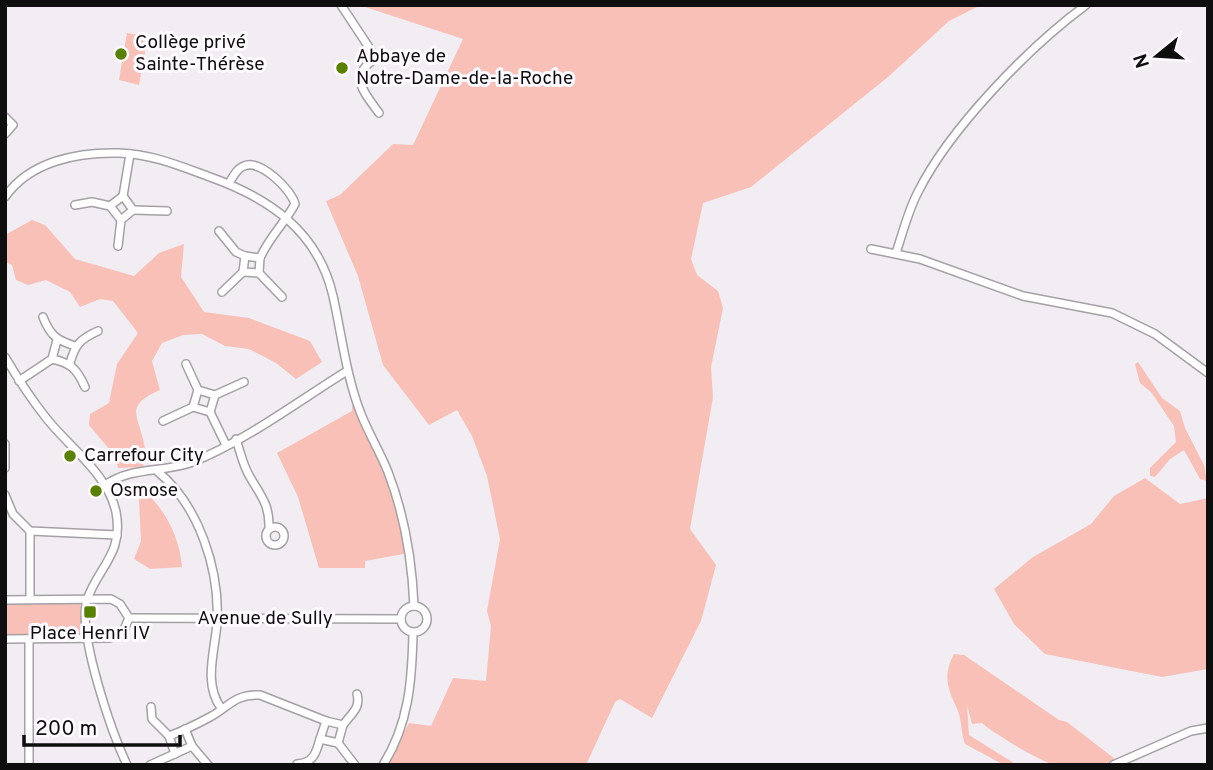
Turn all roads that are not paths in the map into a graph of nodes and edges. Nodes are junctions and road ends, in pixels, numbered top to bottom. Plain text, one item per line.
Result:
1 (341, 5) edge
2 (1086, 5) edge
3 (379, 113) dead end
4 (5, 117) edge
5 (5, 134) edge
6 (130, 154) junction
7 (5, 182) edge
8 (229, 183) junction
9 (11, 188) junction
10 (123, 195) junction
11 (5, 197) edge
12 (75, 205) dead end
13 (110, 206) junction
14 (133, 210) junction
15 (167, 211) dead end
16 (287, 218) junction
17 (121, 220) junction
18 (219, 231) dead end
19 (118, 246) dead end
20 (871, 249) dead end
21 (896, 253) junction
22 (245, 256) junction
23 (260, 258) junction
24 (243, 272) junction
25 (259, 273) junction
26 (222, 292) dead end
27 (282, 297) dead end
28 (43, 317) dead end
29 (98, 331) dead end
30 (57, 340) junction
31 (75, 346) junction
32 (5, 357) edge
33 (52, 359) junction
34 (70, 363) junction
35 (186, 364) dead end
36 (347, 371) junction
37 (1208, 373) edge
38 (19, 381) junction
39 (244, 382) dead end
40 (85, 387) dead end
41 (198, 390) junction
42 (215, 395) junction
43 (193, 407) junction
44 (210, 412) junction
45 (163, 421) dead end
46 (236, 439) junction
47 (5, 444) edge
48 (226, 445) junction
49 (5, 468) edge
50 (157, 471) junction
51 (105, 485) junction
52 (5, 495) edge
53 (269, 529) dead end
54 (30, 531) junction
55 (117, 535) junction
56 (30, 599) junction
57 (87, 599) junction
58 (5, 600) edge
59 (414, 606) junction
60 (129, 618) junction
61 (217, 619) junction
62 (401, 619) junction
63 (414, 633) junction
64 (5, 639) edge
65 (29, 639) junction
66 (88, 639) junction
67 (357, 694) dead end
68 (151, 707) dead end
69 (221, 708) junction
70 (326, 721) junction
71 (343, 726) junction
72 (1208, 728) edge
73 (185, 729) junction
74 (169, 736) junction
75 (320, 739) junction
76 (338, 743) junction
77 (192, 746) junction
78 (175, 754) junction
79 (297, 764) edge
80 (29, 765) edge
81 (127, 765) edge
82 (150, 765) edge
83 (208, 765) edge
84 (355, 765) edge
85 (383, 765) edge
86 (1113, 765) edge

1 - 3 street
2 - 21 street
4 - 5 street
6 - 8 street
6 - 9 street
6 - 10 street
7 - 9 street
8 - 16 street
8 - 16 street
9 - 11 street
10 - 13 street
10 - 14 street
12 - 13 street
13 - 17 street
14 - 15 street
14 - 17 street
16 - 23 street
16 - 36 street
17 - 19 street
18 - 22 street
20 - 21 street
21 - 37 street
22 - 23 street
22 - 24 street
23 - 25 street
24 - 25 street
24 - 26 street
25 - 27 street
28 - 30 street
29 - 31 street
30 - 31 street
30 - 33 street
31 - 34 street
32 - 38 street
33 - 34 street
33 - 38 street
34 - 40 street
35 - 41 street
36 - 46 street
36 - 59 street
38 - 51 street
39 - 42 street
41 - 42 street
41 - 43 street
42 - 44 street
43 - 44 street
43 - 45 street
44 - 48 street
46 - 48 street
46 - 53 street
47 - 49 street
48 - 50 street
50 - 51 street
50 - 61 street
51 - 55 street
52 - 54 street
54 - 55 street
54 - 56 street
55 - 57 street
56 - 57 street
56 - 58 street
57 - 60 street
57 - 66 street
59 - 62 street
59 - 63 street
60 - 61 street, Avenue de Sully
60 - 66 street
61 - 62 street, Avenue de Sully
61 - 69 street
62 - 63 street
63 - 85 street
64 - 65 street
65 - 66 street
65 - 80 street
66 - 81 street
67 - 71 street
68 - 74 street
69 - 70 street
69 - 73 street
70 - 71 street
70 - 75 street
71 - 76 street
72 - 86 street
73 - 74 street
73 - 77 street
74 - 78 street
75 - 76 street
75 - 79 street
76 - 84 street
77 - 78 street
77 - 83 street
78 - 82 street

